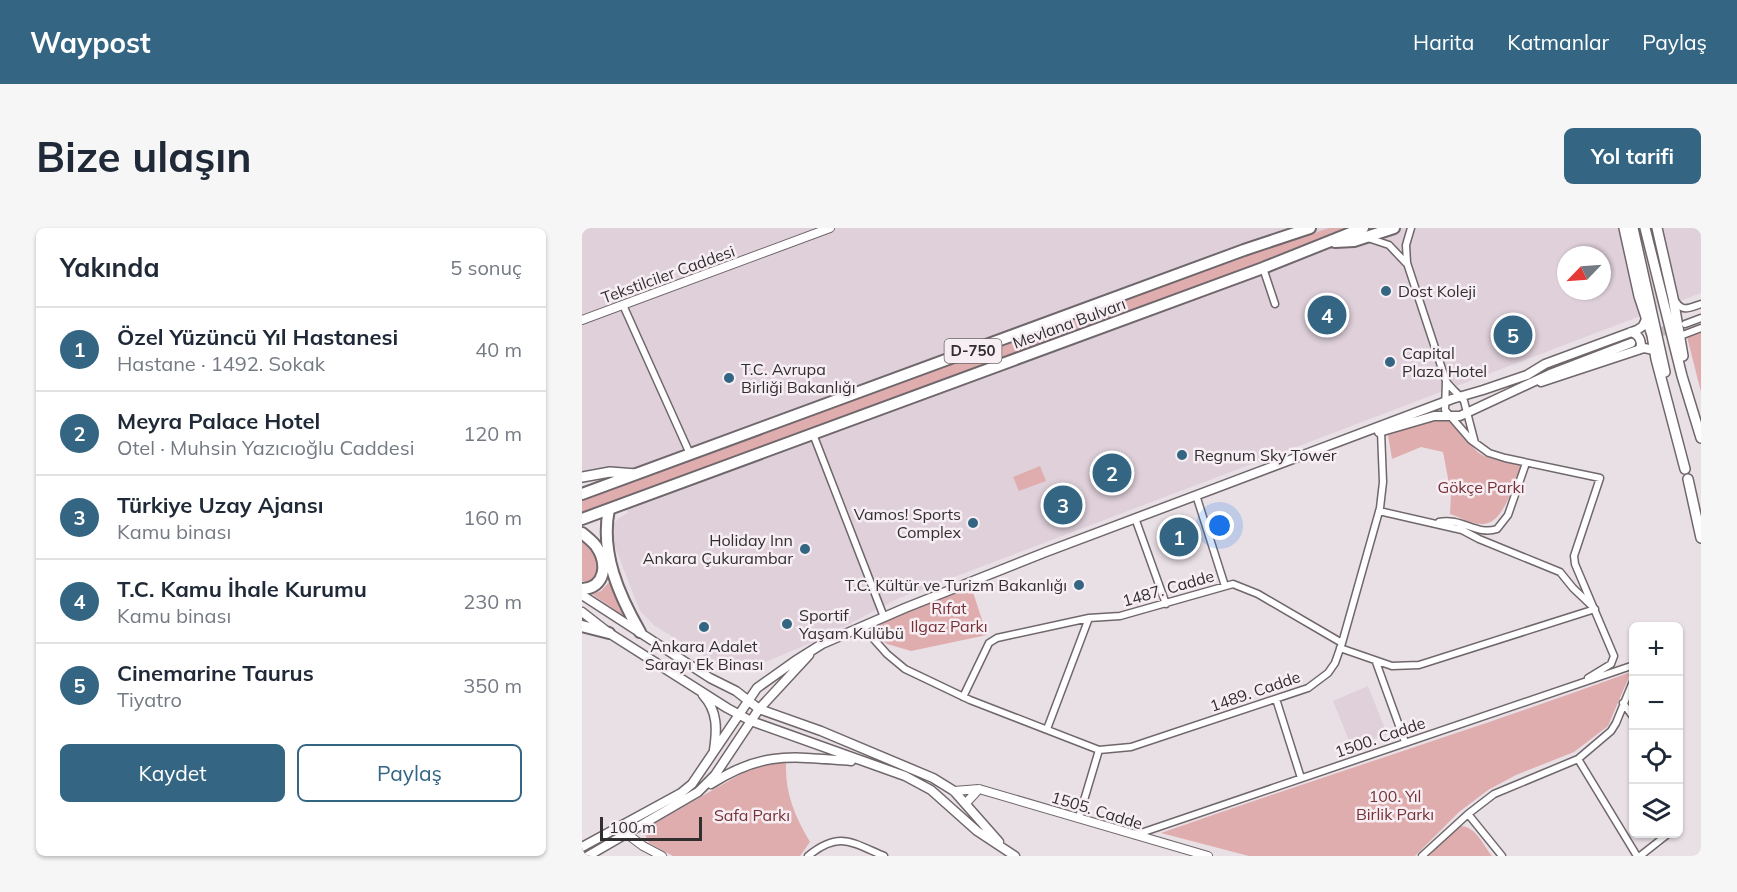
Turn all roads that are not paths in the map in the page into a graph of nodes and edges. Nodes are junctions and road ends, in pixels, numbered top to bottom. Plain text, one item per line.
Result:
1 (830, 228) edge
2 (1310, 228) edge
3 (1394, 228) edge
4 (1411, 228) edge
5 (1624, 228) edge
6 (1633, 228) edge
7 (1645, 228) edge
8 (1657, 228) edge
9 (1365, 233) edge
10 (1407, 263) junction
11 (1263, 268) junction
12 (1668, 299) junction
13 (623, 304) junction
14 (1275, 304) dead end
15 (1701, 304) edge
16 (1701, 318) edge
17 (1646, 319) junction
18 (582, 320) edge
19 (1685, 324) tunnel mouth
20 (1701, 328) edge
21 (1631, 332) junction
22 (1680, 336) junction
23 (1631, 343) tunnel mouth
24 (1638, 350) junction
25 (1656, 359) junction
26 (1550, 374) junction
27 (1527, 375) junction
28 (1446, 381) junction
29 (1532, 384) junction
30 (1688, 394) junction
31 (1461, 397) junction
32 (1444, 403) junction
33 (1467, 413) junction
34 (1448, 416) junction
35 (1379, 430) junction
36 (813, 434) junction
37 (1701, 438) edge
38 (1476, 443) junction
39 (1679, 444) junction
40 (690, 454) junction
41 (1526, 463) junction
42 (1685, 469) dead end
43 (636, 474) junction
44 (582, 477) edge
45 (1688, 480) dead end
46 (582, 494) edge
47 (1196, 495) junction
48 (609, 509) junction
49 (1379, 511) junction
50 (1135, 518) junction
51 (582, 519) edge
52 (1435, 523) junction
53 (582, 533) edge
54 (1701, 538) edge
55 (1225, 586) junction
56 (582, 589) edge
57 (582, 595) edge
58 (1166, 603) junction
59 (1595, 609) junction
60 (582, 612) edge
61 (884, 617) junction
62 (1089, 618) junction
63 (582, 626) edge
64 (862, 626) junction
65 (640, 632) junction
66 (609, 633) junction
67 (1341, 645) junction
68 (813, 650) junction
69 (1376, 662) junction
70 (1629, 667) edge
71 (1578, 684) junction
72 (694, 687) junction
73 (1629, 690) edge
74 (963, 697) junction
75 (1276, 699) junction
76 (748, 701) junction
77 (1623, 703) junction
78 (759, 709) junction
79 (1629, 711) edge
80 (739, 715) junction
81 (751, 721) junction
82 (1047, 729) junction
83 (1405, 742) junction
84 (1099, 750) junction
85 (713, 756) junction
86 (1578, 759) junction
87 (862, 761) junction
88 (1301, 778) junction
89 (979, 789) junction
90 (954, 791) junction
91 (698, 792) junction
92 (945, 803) junction
93 (966, 803) junction
94 (957, 813) junction
95 (1468, 814) junction
96 (1079, 817) junction
97 (627, 834) junction
98 (1135, 835) junction
99 (1663, 838) edge
100 (582, 847) edge
101 (1004, 848) junction
102 (588, 856) edge
103 (662, 856) edge
104 (808, 856) edge
105 (884, 856) edge
106 (1015, 856) edge
107 (1208, 856) edge
108 (1422, 856) edge
109 (1502, 856) edge
110 (1638, 856) edge

1 - 13 street, Tekstilciler Caddesi
2 - 40 highway, Mevlana Bulvarı / D-750
3 - 9 highway, Mevlana Bulvarı
4 - 10 street
5 - 17 main road
6 - 39 main road
7 - 12 main road
8 - 12 main road
9 - 10 street
9 - 11 highway, Mevlana Bulvarı
10 - 28 street
11 - 14 street
11 - 36 highway, Mevlana Bulvarı
12 - 15 street
12 - 22 main road
12 - 30 main road
13 - 18 street, Tekstilciler Caddesi
13 - 40 street
16 - 19 street
17 - 21 main road
17 - 25 main road
20 - 22 street
21 - 24 main road
21 - 27 main road
22 - 30 main road
23 - 26 main road
24 - 25 main road
24 - 29 main road
25 - 39 main road
26 - 27 main road
26 - 29 main road
27 - 31 main road
28 - 31 street
28 - 32 street
29 - 33 main road
30 - 37 main road
31 - 32 main road
31 - 33 street
32 - 34 street
32 - 35 main road
33 - 34 main road
33 - 38 street
34 - 35 main road
34 - 38 street
35 - 47 main road
35 - 49 street, 1489. Cadde
36 - 48 highway, Mevlana Bulvarı
36 - 61 street
38 - 41 street
39 - 42 main road
40 - 43 highway, Mevlana Bulvarı / D-750
41 - 52 street
41 - 59 street
43 - 44 main road
43 - 46 highway, Mevlana Bulvarı / D-750
45 - 54 main road
47 - 50 main road
47 - 55 street
48 - 51 highway, Mevlana Bulvarı
48 - 65 highway
49 - 52 street
49 - 67 street, 1489. Cadde
50 - 58 street
50 - 61 main road
52 - 59 street
53 - 56 highway
55 - 58 street, 1487. Cadde
55 - 67 street, 1487. Cadde
57 - 65 main road
58 - 62 street, 1487. Cadde
59 - 69 street
59 - 71 street
60 - 66 main road
61 - 64 main road
62 - 74 street, 1487. Cadde
62 - 82 street
63 - 66 highway
64 - 68 main road
64 - 74 street
65 - 76 main road
66 - 72 main road
67 - 69 street, 1487. Cadde
67 - 75 street, 1489. Cadde
68 - 76 main road
68 - 78 main road
69 - 83 street
70 - 71 street, 1500. Cadde
71 - 83 street, 1500. Cadde
72 - 80 main road
72 - 85 main road
73 - 77 street
74 - 82 street
75 - 84 street, 1489. Cadde
75 - 88 street
76 - 78 main road
76 - 80 main road
77 - 79 street
77 - 86 street
78 - 81 main road
78 - 90 main road
80 - 81 main road
80 - 85 main road
81 - 87 main road
81 - 91 main road
82 - 84 street
83 - 88 street, 1500. Cadde
84 - 96 street
85 - 100 main road
86 - 95 street
86 - 110 street
87 - 91 main road
87 - 92 main road
88 - 98 street, 1500. Cadde
89 - 90 street, 1505. Cadde
89 - 93 street
89 - 96 street, 1505. Cadde
90 - 92 main road
90 - 93 main road
91 - 97 main road
92 - 94 main road
93 - 94 main road
93 - 101 main road
94 - 101 main road
95 - 108 street
95 - 109 street
96 - 98 street, 1505. Cadde
97 - 102 main road
97 - 103 street
98 - 107 street, 1505. Cadde
99 - 110 street
101 - 106 main road
104 - 105 street

